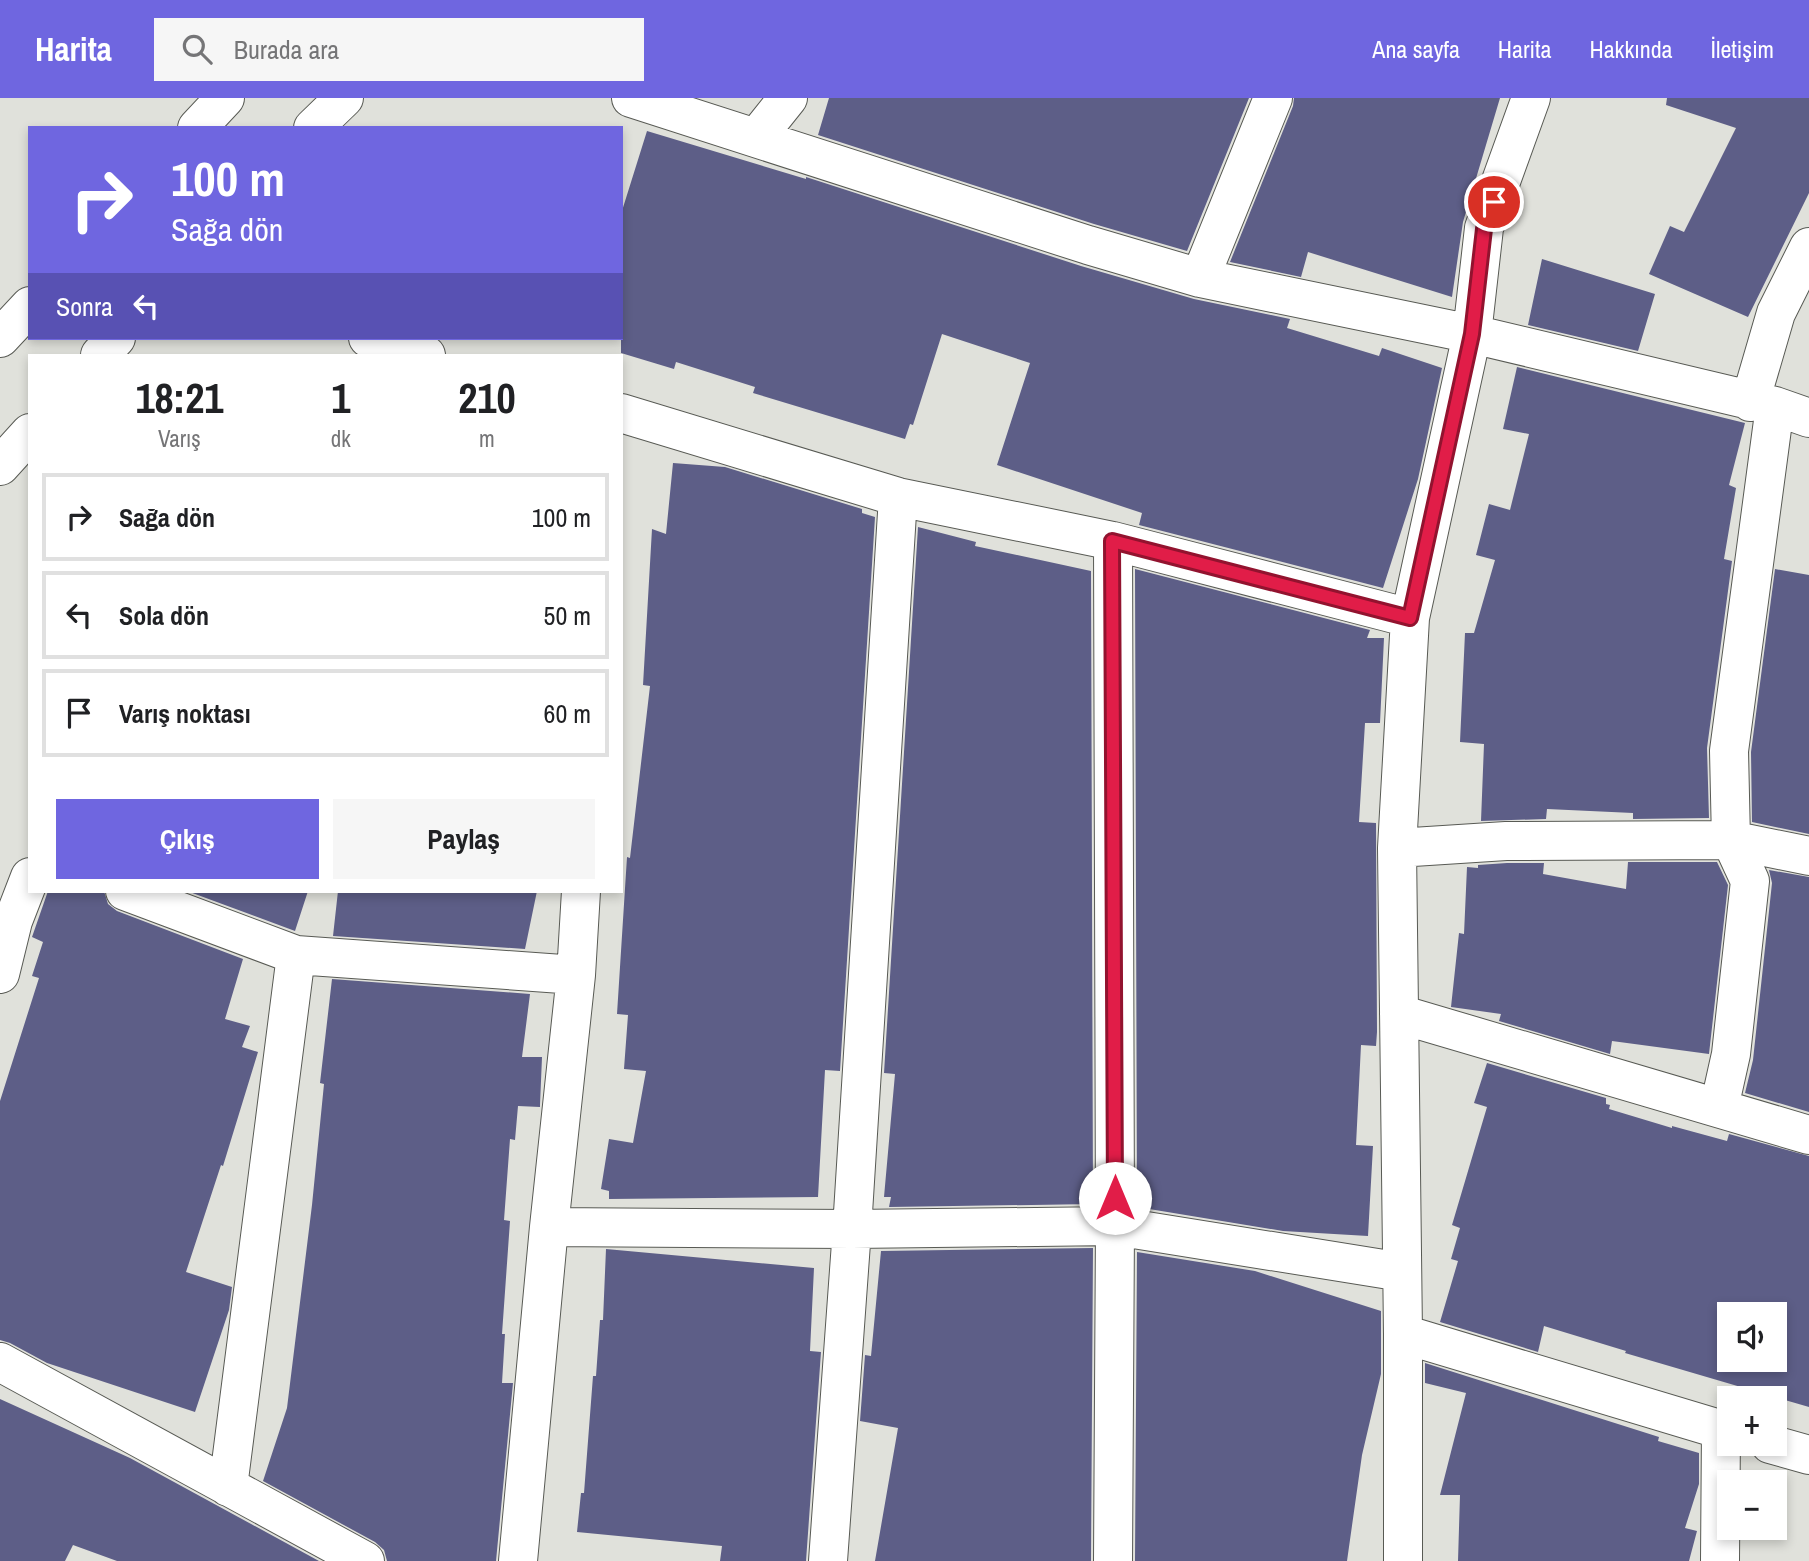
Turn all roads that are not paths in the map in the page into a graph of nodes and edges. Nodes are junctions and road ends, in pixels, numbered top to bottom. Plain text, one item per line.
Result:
1 (225, 98) edge
2 (344, 98) edge
3 (631, 98) edge
4 (788, 98) edge
5 (1273, 98) edge
6 (1531, 98) edge
7 (199, 126) edge
8 (315, 126) edge
9 (756, 138) junction
10 (1809, 247) edge
11 (1200, 278) junction
12 (28, 308) edge
13 (1472, 334) junction
14 (0, 338) edge
15 (114, 340) edge
16 (375, 340) edge
17 (101, 354) edge
18 (423, 354) edge
19 (1778, 409) edge
20 (623, 414) edge
21 (28, 435) edge
22 (0, 467) edge
23 (898, 497) junction
24 (1112, 541) junction
25 (1410, 618) junction
26 (1731, 840) junction
27 (1396, 848) junction
28 (1809, 856) edge
29 (28, 882) edge
30 (130, 893) edge
31 (580, 893) edge
32 (296, 956) junction
33 (0, 974) edge
34 (576, 975) junction
35 (1399, 1014) junction
36 (1719, 1108) junction
37 (1809, 1135) edge
38 (1115, 1226) junction
39 (549, 1227) junction
40 (852, 1228) junction
41 (1402, 1272) junction
42 (1403, 1334) junction
43 (0, 1362) edge
44 (1717, 1428) edge
45 (1787, 1449) edge
46 (1809, 1455) edge
47 (1724, 1456) edge
48 (228, 1487) junction
49 (365, 1561) edge
50 (518, 1561) edge
51 (828, 1561) edge
52 (1113, 1561) edge
53 (1403, 1561) edge
54 (1720, 1561) edge

1 - 7 street
2 - 8 street
3 - 9 street
4 - 9 street
5 - 11 street
6 - 13 street
9 - 11 street
10 - 19 street
11 - 13 street
12 - 14 street
13 - 19 street
13 - 25 street
15 - 17 street
16 - 18 street
19 - 26 street
20 - 23 street
21 - 22 street
23 - 24 street
23 - 40 street
24 - 25 street
24 - 38 street
25 - 27 street
26 - 27 street
26 - 28 street
26 - 36 street
27 - 35 street
29 - 33 street
30 - 32 street
31 - 34 street
32 - 34 street
32 - 48 street
34 - 39 street
35 - 36 street
35 - 41 street
36 - 37 street
38 - 40 street
38 - 41 street
38 - 52 street
39 - 40 street
39 - 50 street
40 - 51 street
41 - 42 street
42 - 44 street
42 - 53 street
43 - 48 street
45 - 46 street
47 - 54 street
48 - 49 street

